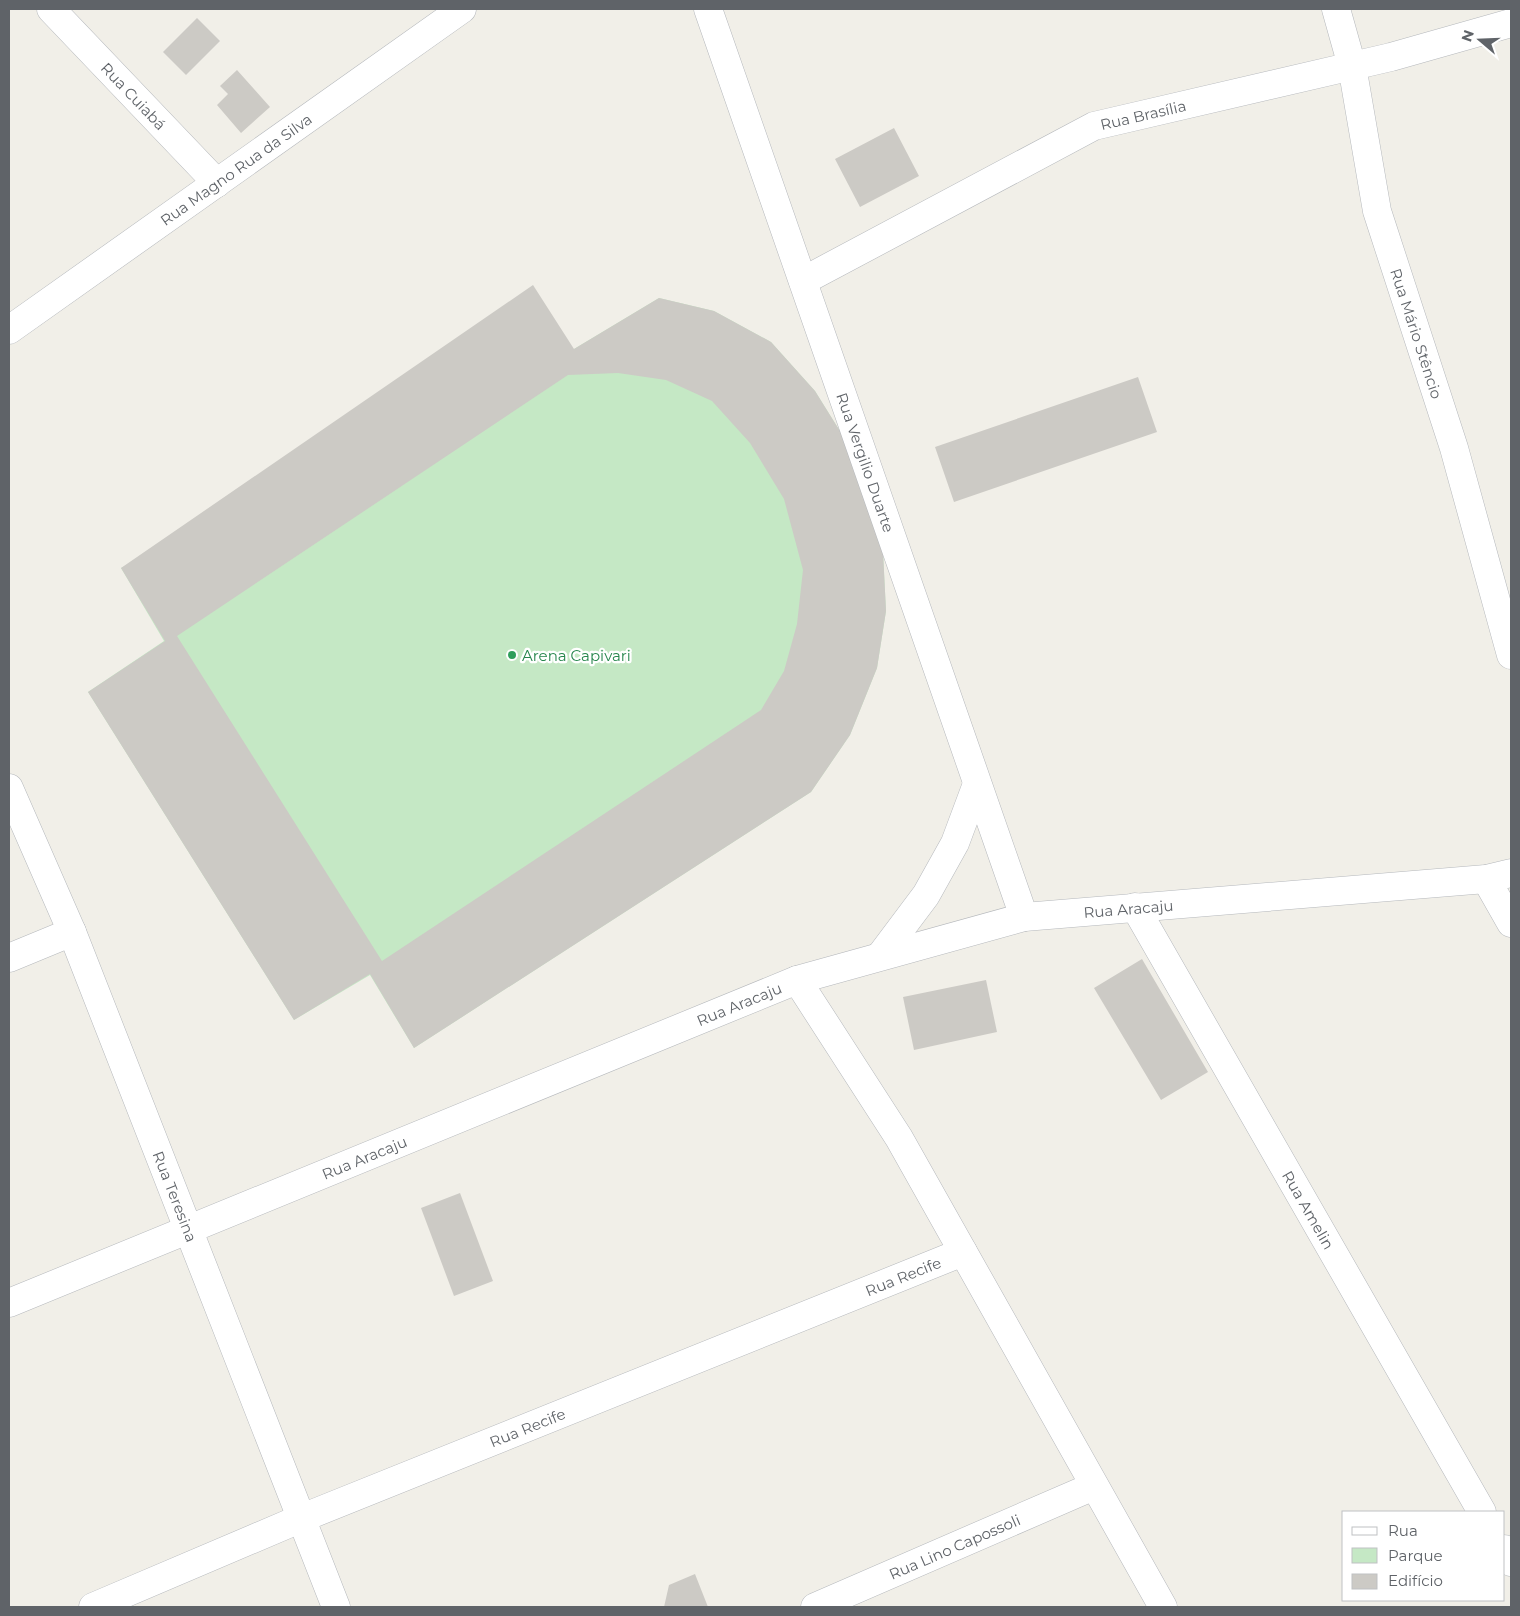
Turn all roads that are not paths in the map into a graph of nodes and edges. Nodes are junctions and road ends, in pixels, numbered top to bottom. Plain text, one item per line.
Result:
1 (51, 9) edge
2 (708, 9) edge
3 (1336, 9) edge
4 (451, 12) edge
5 (1511, 23) edge
6 (1352, 66) junction
7 (217, 183) junction
8 (803, 281) junction
9 (9, 330) edge
10 (1511, 655) edge
11 (978, 784) junction
12 (9, 788) edge
13 (1499, 876) edge
14 (1135, 907) junction
15 (1024, 917) junction
16 (1511, 923) edge
17 (72, 932) junction
18 (881, 955) junction
19 (9, 958) edge
20 (797, 980) junction
21 (188, 1230) junction
22 (963, 1252) junction
23 (9, 1303) edge
24 (1094, 1486) junction
25 (1481, 1511) edge
26 (302, 1518) junction
27 (1505, 1551) edge
28 (1511, 1562) edge
29 (93, 1607) edge
30 (336, 1607) edge
31 (815, 1607) edge
32 (1162, 1607) edge

1 - 7 street, Rua Cuiabá
2 - 8 street, Rua Vergilio Duarte
3 - 6 street, Rua Mário Stêncio
4 - 7 street, Rua Magno Rua da Silva
5 - 6 street, Rua Brasília
6 - 8 street, Rua Brasília
6 - 10 street, Rua Mário Stêncio
7 - 9 street, Rua Magno Rua da Silva
8 - 11 street, Rua Vergilio Duarte
11 - 15 street, Rua Vergilio Duarte
11 - 18 street
12 - 17 street, Rua Teresina
13 - 14 street, Rua Aracaju
13 - 16 street
14 - 15 street, Rua Aracaju
14 - 25 street, Rua Amelin
15 - 18 street, Rua Aracaju
17 - 19 street
17 - 21 street, Rua Teresina
18 - 20 street, Rua Aracaju
20 - 21 street, Rua Aracaju
20 - 22 street
21 - 23 street, Rua Aracaju
21 - 26 street, Rua Teresina
22 - 24 street
22 - 26 street, Rua Recife
24 - 31 street, Rua Lino Capossoli
24 - 32 street
26 - 29 street, Rua Recife
26 - 30 street, Rua Teresina
27 - 28 street

